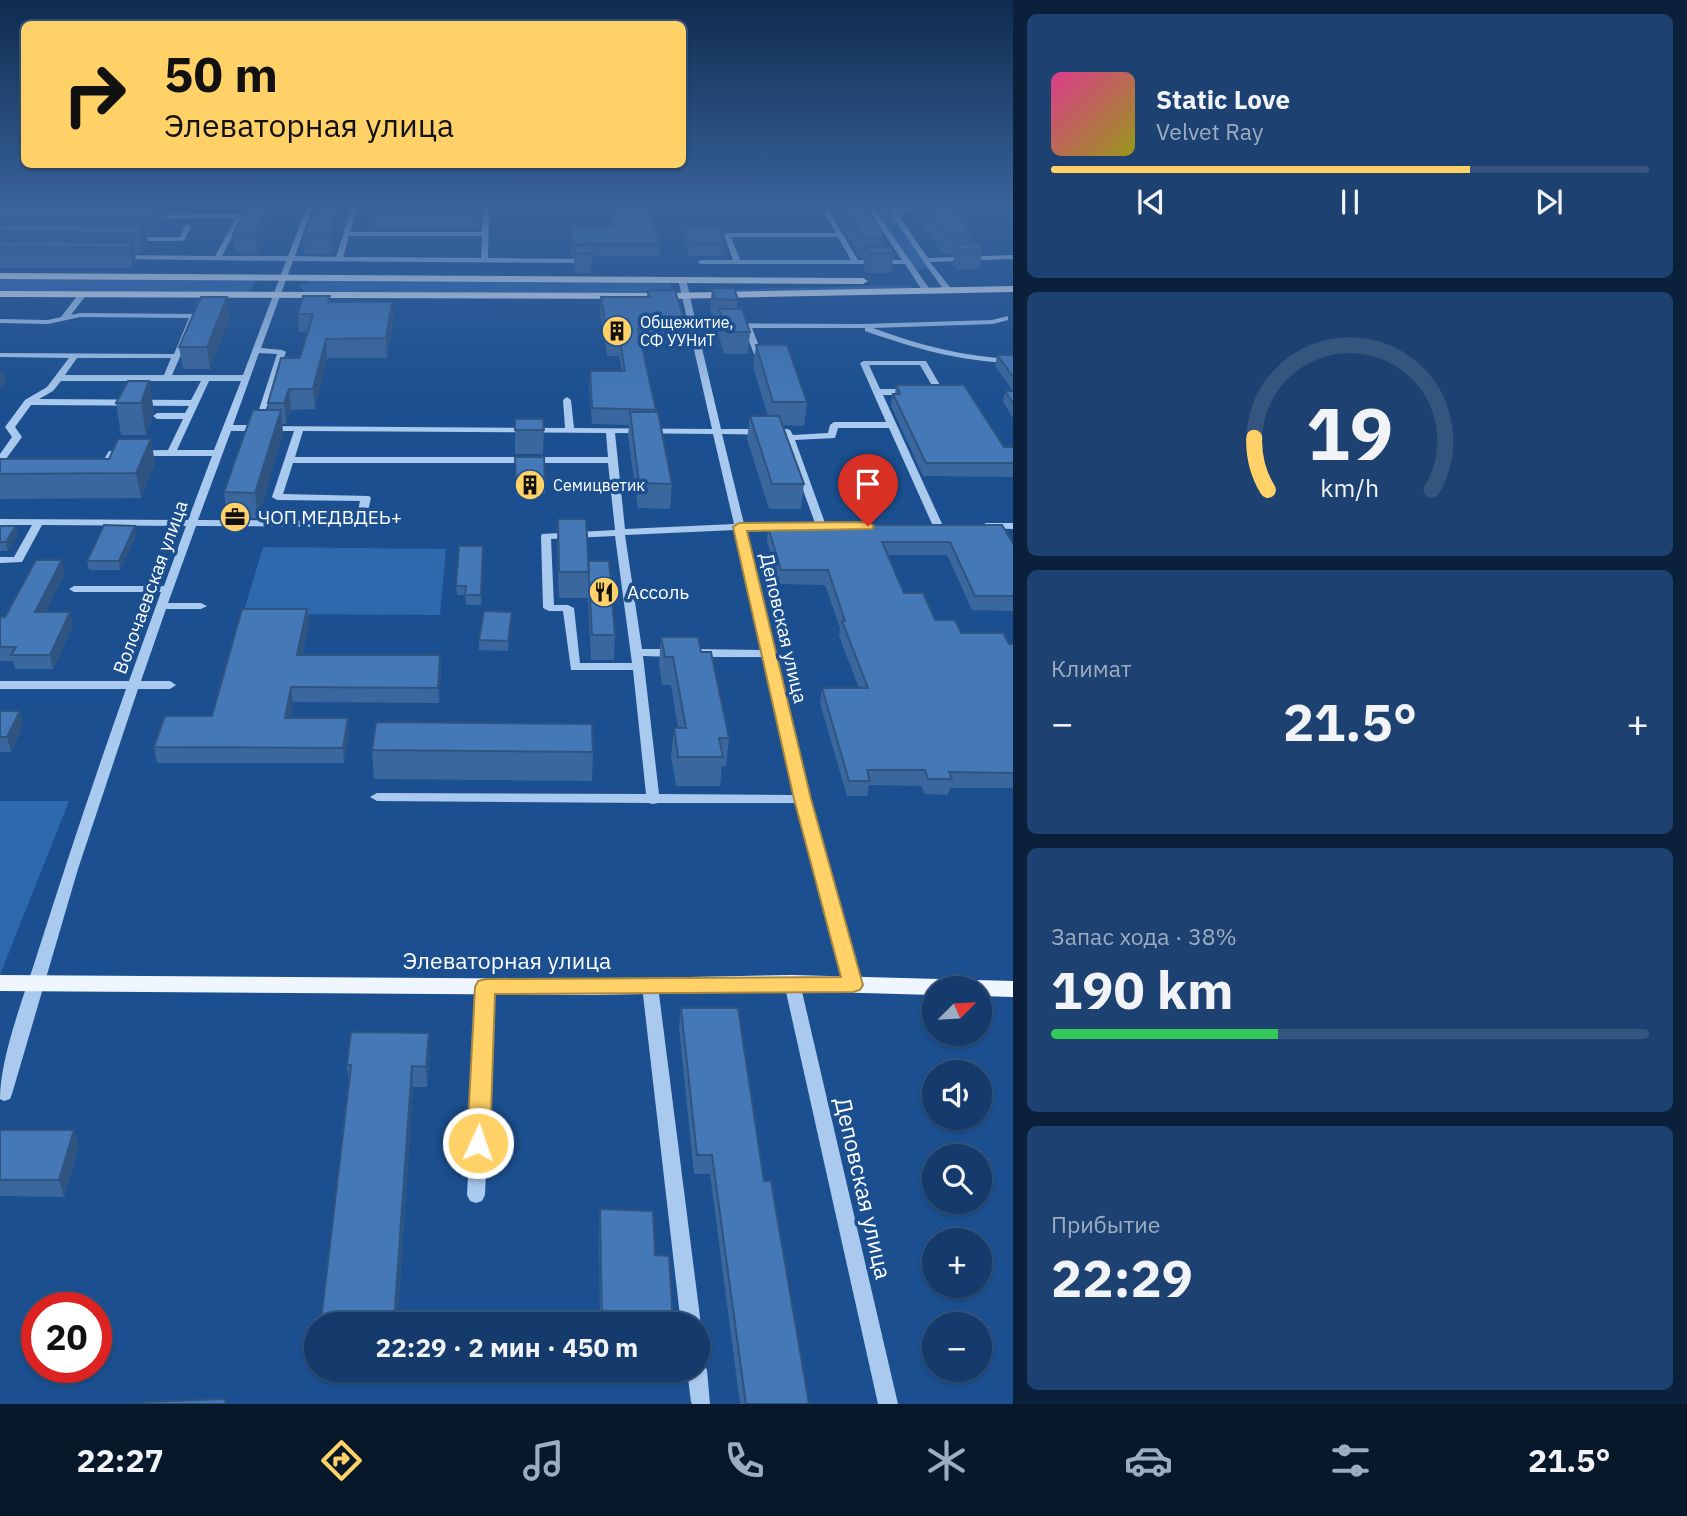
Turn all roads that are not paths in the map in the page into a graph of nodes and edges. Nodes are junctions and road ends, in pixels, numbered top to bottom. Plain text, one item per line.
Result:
1 (285, 272) edge
2 (912, 272) edge
3 (934, 272) edge
4 (0, 276) edge
5 (283, 278) junction
6 (682, 279) junction
7 (1013, 280) edge
8 (919, 281) junction
9 (941, 281) junction
10 (1013, 289) edge
11 (950, 290) junction
12 (927, 291) junction
13 (0, 294) edge
14 (83, 294) junction
15 (277, 295) junction
16 (687, 296) junction
17 (64, 318) junction
18 (1005, 318) dead end
19 (0, 321) edge
20 (692, 325) junction
21 (747, 325) junction
22 (861, 326) junction
23 (257, 350) junction
24 (758, 354) edge
25 (0, 355) edge
26 (75, 356) junction
27 (176, 356) junction
28 (1013, 361) edge
29 (58, 378) junction
30 (166, 378) junction
31 (206, 378) junction
32 (245, 383) junction
33 (269, 390) junction
34 (877, 392) junction
35 (915, 392) edge
36 (927, 392) edge
37 (567, 400) dead end
38 (28, 402) junction
39 (194, 403) junction
40 (158, 416) dead end
41 (188, 416) junction
42 (892, 425) junction
43 (228, 428) junction
44 (255, 428) junction
45 (300, 428) junction
46 (570, 430) junction
47 (610, 430) junction
48 (717, 431) junction
49 (789, 438) junction
50 (171, 453) junction
51 (218, 453) junction
52 (289, 460) junction
53 (613, 460) junction
54 (0, 461) edge
55 (86, 477) edge
56 (0, 522) edge
57 (39, 522) junction
58 (192, 523) junction
59 (834, 526) edge
60 (925, 526) edge
61 (938, 526) junction
62 (951, 526) edge
63 (976, 526) edge
64 (1013, 526) edge
65 (739, 527) junction
66 (821, 527) junction
67 (620, 533) junction
68 (0, 560) edge
69 (74, 589) dead end
70 (167, 589) junction
71 (162, 606) junction
72 (201, 606) dead end
73 (637, 652) junction
74 (769, 654) junction
75 (639, 666) junction
76 (0, 685) edge
77 (132, 685) junction
78 (170, 685) dead end
79 (377, 797) dead end
80 (802, 799) junction
81 (653, 800) junction
82 (0, 983) edge
83 (34, 983) junction
84 (793, 983) junction
85 (853, 985) junction
86 (650, 986) junction
87 (486, 987) junction
88 (1013, 989) edge
89 (4, 1094) dead end
90 (476, 1195) dead end
91 (689, 1312) edge
92 (698, 1382) edge
93 (701, 1402) dead end
94 (888, 1404) edge

1 - 5 street, Волочаевская улица
2 - 8 street
3 - 9 street
4 - 5 main road
5 - 6 main road
5 - 15 street, Волочаевская улица
6 - 8 main road
6 - 16 street, Деповская улица
7 - 9 main road
8 - 9 main road
8 - 12 street
9 - 11 street
10 - 11 main road
11 - 12 main road
12 - 16 main road
13 - 14 main road
14 - 15 main road
14 - 17 street
15 - 16 main road
15 - 23 street, Волочаевская улица
16 - 20 street, Деповская улица
17 - 19 street
17 - 27 street
18 - 22 street
20 - 21 street
20 - 48 street, Деповская улица
21 - 22 street
21 - 24 street
22 - 28 street
23 - 32 street, Волочаевская улица
23 - 33 street
25 - 26 street
26 - 27 street
26 - 29 street
27 - 30 street
29 - 30 street
29 - 38 street
30 - 31 street
31 - 32 street
31 - 39 street
32 - 33 street
32 - 43 street, Волочаевская улица
33 - 44 street
34 - 35 street
34 - 36 street
34 - 42 street
37 - 46 street
38 - 39 street
38 - 54 street
39 - 41 street
40 - 41 street
41 - 50 street
42 - 49 street
42 - 61 street
43 - 44 street
43 - 51 street, Волочаевская улица
44 - 45 street
45 - 46 street
45 - 52 street
46 - 47 street
47 - 48 street
47 - 53 street
48 - 49 street
48 - 65 street, Деповская улица
49 - 66 street
50 - 51 street
50 - 55 street
51 - 58 street, Волочаевская улица
52 - 53 street
52 - 58 street
53 - 67 street
56 - 57 street
57 - 58 street
57 - 68 street
58 - 70 street, Волочаевская улица
59 - 66 street
60 - 61 street
61 - 62 street
63 - 64 street
65 - 66 street
65 - 67 street
65 - 74 street, Деповская улица
67 - 73 street
67 - 75 street
69 - 70 street
70 - 71 street, Волочаевская улица
71 - 72 street
71 - 77 street, Волочаевская улица
73 - 74 street
73 - 75 street
74 - 80 street, Деповская улица
75 - 81 street
76 - 77 street
77 - 78 street
77 - 83 street, Волочаевская улица
79 - 81 street
80 - 81 street
80 - 85 street, Деповская улица
82 - 83 main road, Элеваторная улица
83 - 87 main road, Элеваторная улица
83 - 89 street, Волочаевская улица
84 - 85 main road, Элеваторная улица
84 - 86 main road, Элеваторная улица
84 - 94 street, Деповская улица
85 - 88 main road, Элеваторная улица
86 - 87 main road, Элеваторная улица
86 - 91 street
87 - 90 street
92 - 93 street

